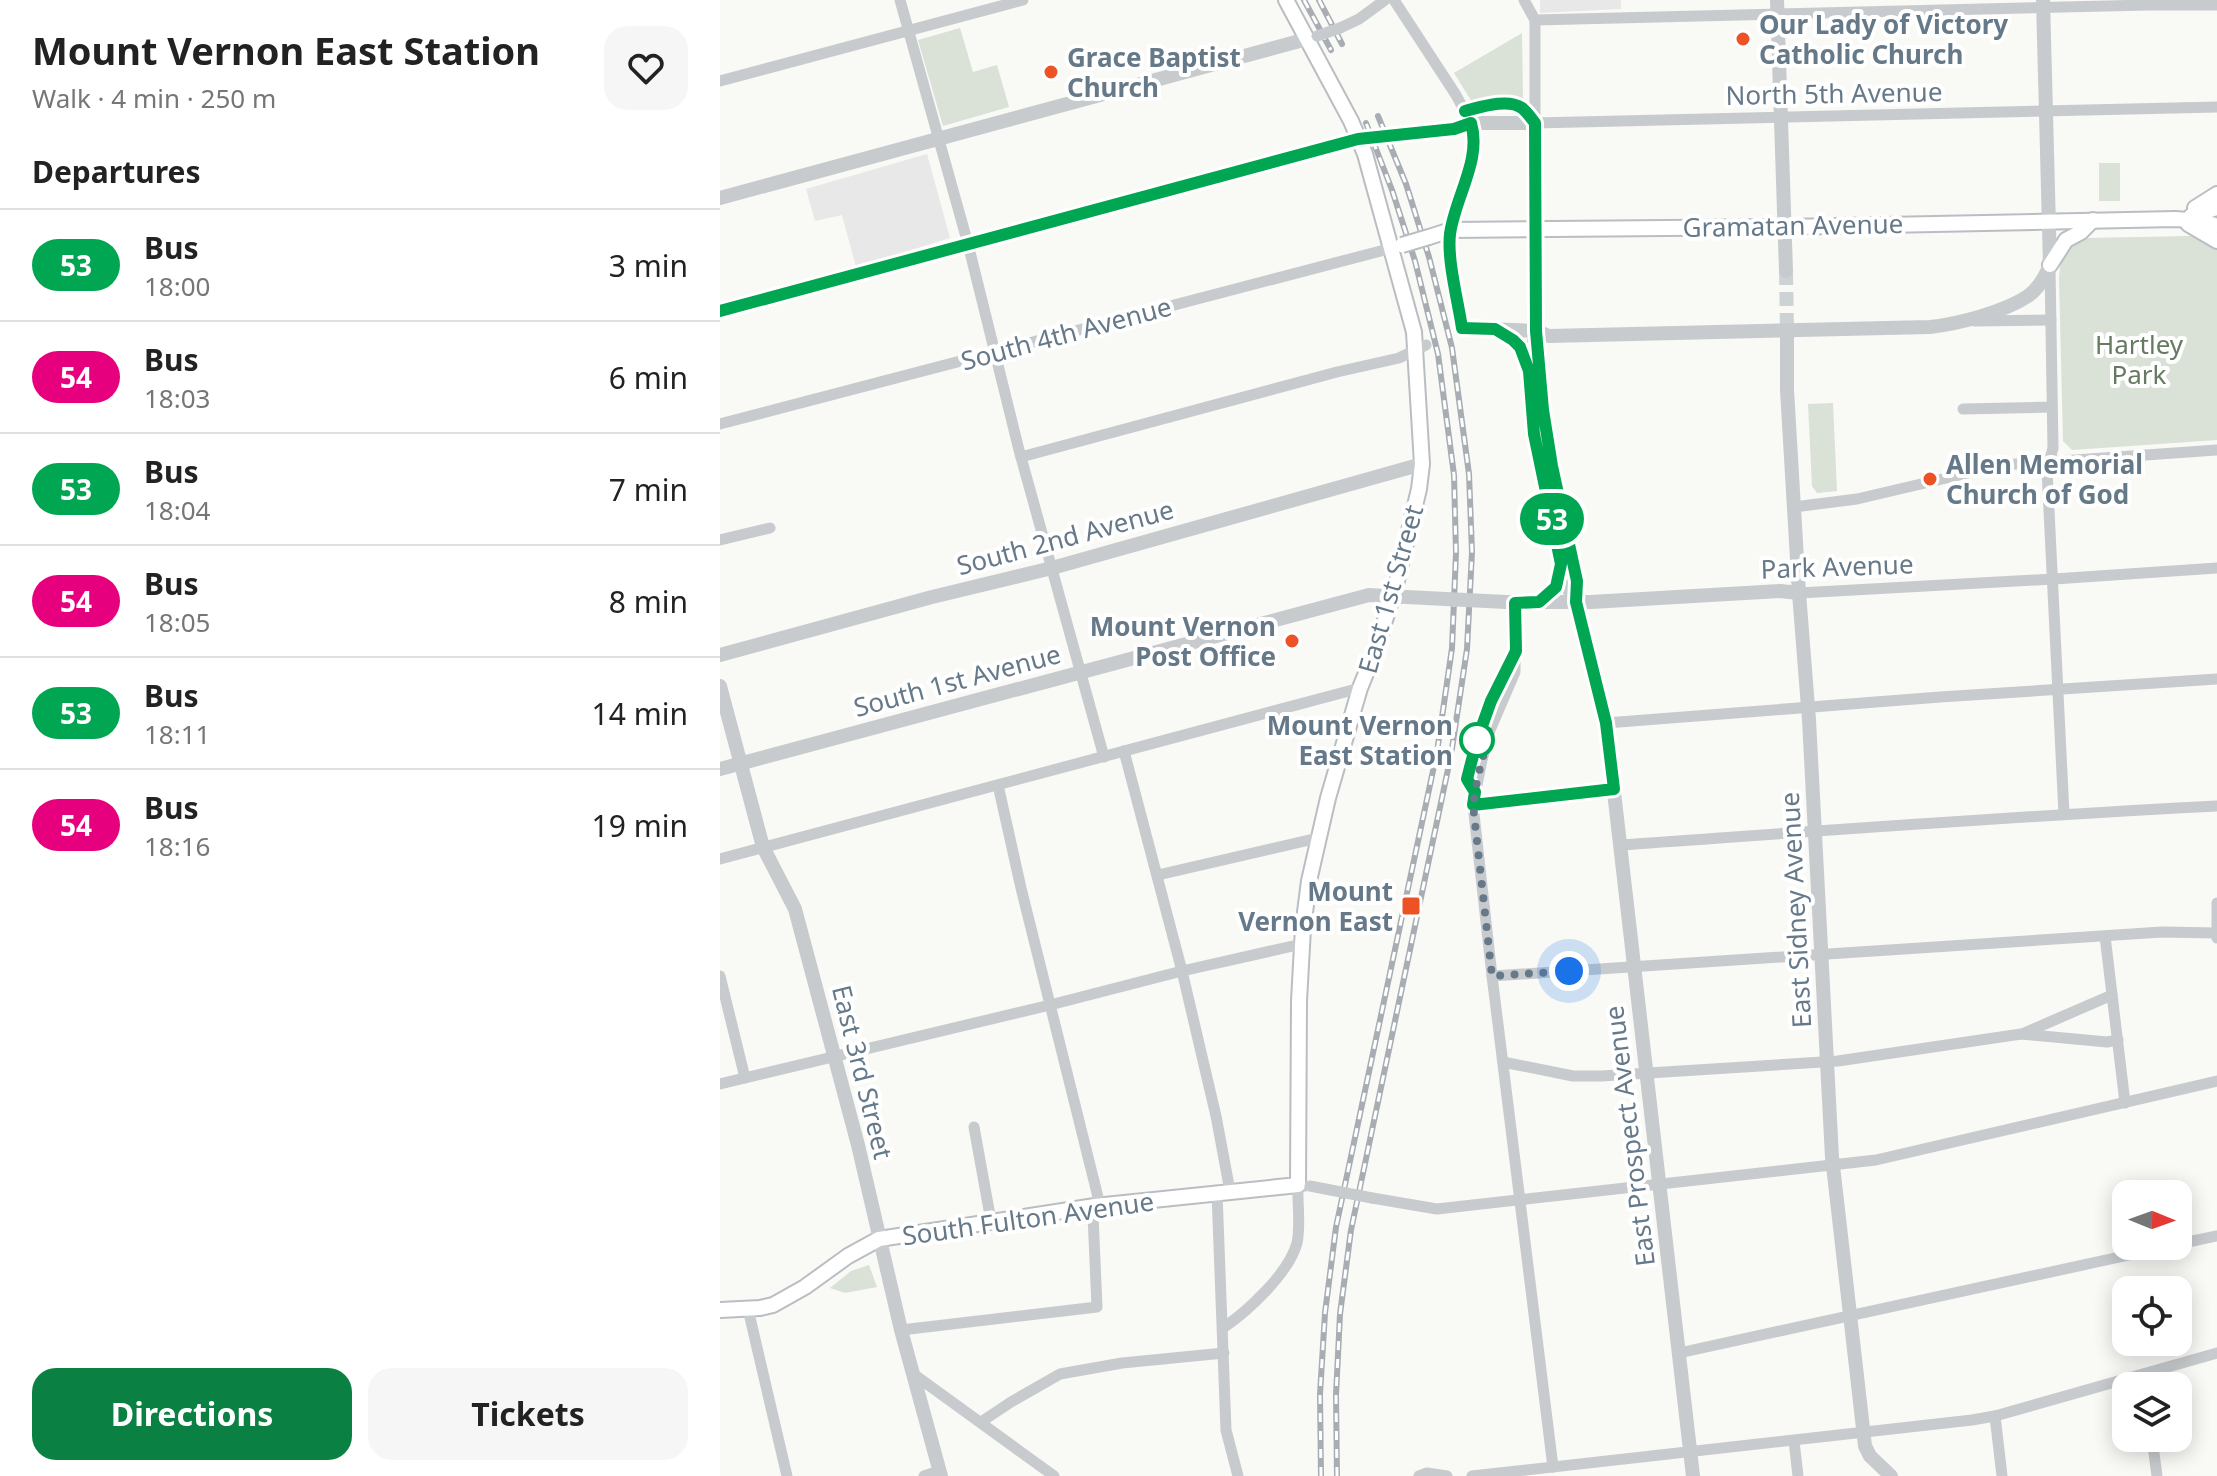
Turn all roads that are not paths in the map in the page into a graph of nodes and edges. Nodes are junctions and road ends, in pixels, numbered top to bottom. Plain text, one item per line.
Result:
1 (900, 0) edge
2 (1023, 0) edge
3 (1286, 0) edge
4 (1385, 0) edge
5 (1394, 0) edge
6 (1525, 1) edge
7 (2043, 4) edge
8 (2217, 5) edge
9 (1777, 7) edge
10 (1535, 20) junction
11 (909, 30) junction
12 (1312, 38) junction
13 (720, 81) edge
14 (2217, 107) edge
15 (2046, 112) junction
16 (1780, 117) junction
17 (1471, 123) junction
18 (1535, 123) junction
19 (1454, 129) tunnel mouth
20 (1380, 136) junction
21 (939, 139) junction
22 (2217, 194) edge
23 (720, 198) edge
24 (2217, 208) edge
25 (2179, 219) junction
26 (2093, 220) junction
27 (2048, 221) junction
28 (2217, 226) edge
29 (1786, 227) junction
30 (1537, 229) junction
31 (1451, 230) junction
32 (2217, 241) edge
33 (968, 244) junction
34 (1402, 245) junction
35 (2050, 265) junction
36 (1786, 271) tunnel mouth
37 (720, 311) edge
38 (2051, 320) junction
39 (1969, 321) junction
40 (1495, 329) junction
41 (1536, 331) junction
42 (1787, 331) junction
43 (1421, 348) junction
44 (993, 352) junction
45 (1529, 371) junction
46 (2052, 407) junction
47 (1963, 409) dead end
48 (720, 424) edge
49 (2217, 450) edge
50 (1021, 457) junction
51 (2050, 461) junction
52 (1422, 464) junction
53 (1547, 467) junction
54 (1794, 507) junction
55 (770, 528) dead end
56 (720, 540) edge
57 (1561, 564) junction
58 (1052, 568) junction
59 (2217, 568) edge
60 (2054, 579) junction
61 (1799, 593) junction
62 (1400, 597) junction
63 (1458, 600) joint
64 (1511, 602) junction
65 (1539, 602) junction
66 (1576, 602) junction
67 (720, 655) edge
68 (1081, 672) junction
69 (2217, 679) edge
70 (720, 686) edge
71 (1360, 688) junction
72 (2059, 690) junction
73 (1807, 707) junction
74 (1606, 723) junction
75 (1124, 751) junction
76 (1104, 757) junction
77 (741, 763) junction
78 (720, 769) edge
79 (998, 785) junction
80 (1614, 789) junction
81 (1473, 805) junction
82 (2217, 806) edge
83 (2064, 814) junction
84 (1815, 832) junction
85 (1318, 838) junction
86 (1620, 845) junction
87 (763, 847) junction
88 (720, 859) edge
89 (1158, 875) junction
90 (2217, 903) edge
91 (2105, 936) junction
92 (2217, 936) edge
93 (1302, 944) junction
94 (1820, 955) junction
95 (1634, 967) junction
96 (1182, 971) junction
97 (720, 976) edge
98 (1492, 976) junction
99 (2112, 995) junction
100 (1050, 1005) junction
101 (2021, 1034) junction
102 (2118, 1040) junction
103 (835, 1056) junction
104 (1503, 1062) junction
105 (1826, 1062) junction
106 (1645, 1072) junction
107 (745, 1078) junction
108 (2217, 1081) edge
109 (720, 1084) edge
110 (2125, 1103) junction
111 (974, 1127) dead end
112 (1833, 1165) junction
113 (1659, 1184) junction
114 (1304, 1186) junction
115 (1224, 1192) junction
116 (1520, 1200) junction
117 (1095, 1206) junction
118 (991, 1221) junction
119 (2217, 1236) edge
120 (879, 1239) junction
121 (2192, 1241) edge
122 (2112, 1259) edge
123 (748, 1309) junction
124 (720, 1310) edge
125 (1850, 1317) junction
126 (1223, 1328) junction
127 (901, 1330) junction
128 (1224, 1353) junction
129 (1679, 1353) junction
130 (2217, 1353) edge
131 (2166, 1372) edge
132 (912, 1373) junction
133 (2112, 1388) edge
134 (1995, 1416) junction
135 (981, 1422) junction
136 (1863, 1432) junction
137 (1794, 1441) junction
138 (1690, 1452) junction
139 (2154, 1452) edge
140 (1553, 1467) junction
141 (935, 1474) edge
142 (787, 1476) edge
143 (1054, 1476) edge
144 (1238, 1476) edge
145 (1419, 1476) edge
146 (1447, 1476) edge
147 (1472, 1476) edge
148 (1693, 1476) edge
149 (1798, 1476) edge
150 (1891, 1476) edge
151 (2002, 1476) edge
152 (2157, 1476) edge

1 - 11 street
2 - 11 street
3 - 12 main road, East 1st Street
4 - 12 street, bridge
5 - 17 street
6 - 10 street
7 - 8 street
7 - 9 street
7 - 15 street
9 - 10 street
9 - 16 street
10 - 18 street
11 - 13 street
11 - 21 street
12 - 20 main road, East 1st Street
12 - 21 street
14 - 15 street, North 5th Avenue
15 - 16 street, North 5th Avenue
15 - 27 street
16 - 18 street, North 5th Avenue
16 - 29 street
17 - 18 street, North 5th Avenue
17 - 19 street, North 5th Avenue
17 - 31 street
18 - 30 street, East Prospect Avenue
20 - 33 street
20 - 34 main road, East 1st Street
21 - 23 street
21 - 33 street
22 - 25 main road
24 - 25 main road, Gramatan Avenue
25 - 26 main road, Gramatan Avenue
25 - 28 main road, Gramatan Avenue
25 - 32 main road
26 - 27 main road, Gramatan Avenue
26 - 35 main road
27 - 29 main road, Gramatan Avenue
27 - 35 street
29 - 30 main road, Gramatan Avenue
29 - 36 street
30 - 31 main road, Gramatan Avenue
30 - 41 street, East Prospect Avenue
31 - 34 main road, Gramatan Avenue, bridge
31 - 40 street
33 - 37 street
33 - 44 street
34 - 43 main road, East 1st Street
34 - 44 street, South 4th Avenue
35 - 38 street
35 - 39 street
38 - 39 street
38 - 46 street
39 - 42 street
40 - 41 street
40 - 45 street
41 - 42 street
41 - 45 street, East Prospect Avenue
41 - 53 street, East Prospect Avenue
42 - 54 street, East Sidney Avenue
43 - 50 street
43 - 52 main road, East 1st Street
44 - 48 street, South 4th Avenue
44 - 50 street
45 - 53 street, East Prospect Avenue
46 - 47 street
46 - 51 street
49 - 51 street
50 - 58 street
51 - 54 street
51 - 60 street
52 - 58 street, South 2nd Avenue
52 - 62 main road, East 1st Street
53 - 57 street, East Prospect Avenue
53 - 66 street, East Prospect Avenue
54 - 61 street, East Sidney Avenue
55 - 56 street
57 - 65 street
57 - 66 street, East Prospect Avenue
58 - 67 street, South 2nd Avenue
58 - 68 street
59 - 60 street, Park Avenue
60 - 61 street, Park Avenue
60 - 72 street
61 - 66 street, Park Avenue
61 - 73 street, East Sidney Avenue
62 - 63 street, South 1st Avenue, bridge
62 - 68 street, South 1st Avenue
62 - 71 main road, East 1st Street
63 - 64 street, Park Avenue, bridge
64 - 65 street, Park Avenue
64 - 81 street
65 - 66 street, Park Avenue
66 - 74 street, East Prospect Avenue
68 - 76 street
68 - 77 street, South 1st Avenue
69 - 72 street
70 - 77 street, East 3rd Street
71 - 75 street
71 - 85 main road, East 1st Street
72 - 73 street
72 - 83 street
73 - 74 street
73 - 84 street, East Sidney Avenue
74 - 80 street, East Prospect Avenue
75 - 76 street
75 - 89 street
76 - 79 street
77 - 78 street, South 1st Avenue
77 - 87 street, East 3rd Street
79 - 87 street
79 - 100 street
80 - 81 street
80 - 86 street, East Prospect Avenue
81 - 98 street
82 - 83 street
83 - 84 street
84 - 86 street
84 - 94 street, East Sidney Avenue
85 - 89 street
85 - 93 main road, East 1st Street
86 - 95 street, East Prospect Avenue
87 - 88 street
87 - 103 street, East 3rd Street
89 - 96 street
90 - 92 street
91 - 92 street
91 - 94 street
91 - 99 street
93 - 96 street
93 - 114 main road, East 1st Street
94 - 95 street
94 - 105 street, East Sidney Avenue
95 - 98 street
95 - 106 street, East Prospect Avenue
96 - 100 street
96 - 115 street
97 - 107 street
98 - 104 street
99 - 101 street
99 - 102 street
100 - 103 street
100 - 117 street
101 - 102 street
101 - 105 street
102 - 110 street
103 - 107 street
103 - 120 street, East 3rd Street
104 - 106 street
104 - 116 street
105 - 106 street
105 - 112 street, East Sidney Avenue
106 - 113 street, East Prospect Avenue
107 - 109 street
108 - 110 street, South Fulton Avenue
110 - 112 street, South Fulton Avenue
111 - 118 street
112 - 113 street, South Fulton Avenue
112 - 125 street, East Sidney Avenue
113 - 116 street, South Fulton Avenue
113 - 129 street, East Prospect Avenue
114 - 115 main road, South Fulton Avenue
114 - 116 street, South Fulton Avenue, bridge
114 - 126 street, East 1st Street
115 - 117 main road, South Fulton Avenue
115 - 126 street
116 - 140 street
117 - 118 main road, South Fulton Avenue
117 - 127 street
118 - 120 main road, South Fulton Avenue
119 - 121 street
120 - 123 main road, South Fulton Avenue
120 - 127 street, East 3rd Street
122 - 125 street
123 - 124 main road, South Fulton Avenue
123 - 142 street
125 - 129 street
125 - 136 street, East Sidney Avenue
126 - 128 street
127 - 132 street, East 3rd Street
128 - 135 street
128 - 144 street
129 - 138 street, East Prospect Avenue
130 - 131 street
132 - 135 street
132 - 141 street, East 3rd Street
133 - 134 street
134 - 136 street
134 - 151 street
135 - 143 street
136 - 137 street
136 - 150 street, East Sidney Avenue
137 - 138 street
137 - 149 street
138 - 140 street
138 - 148 street, East Prospect Avenue
139 - 152 street
140 - 147 street
145 - 146 street

